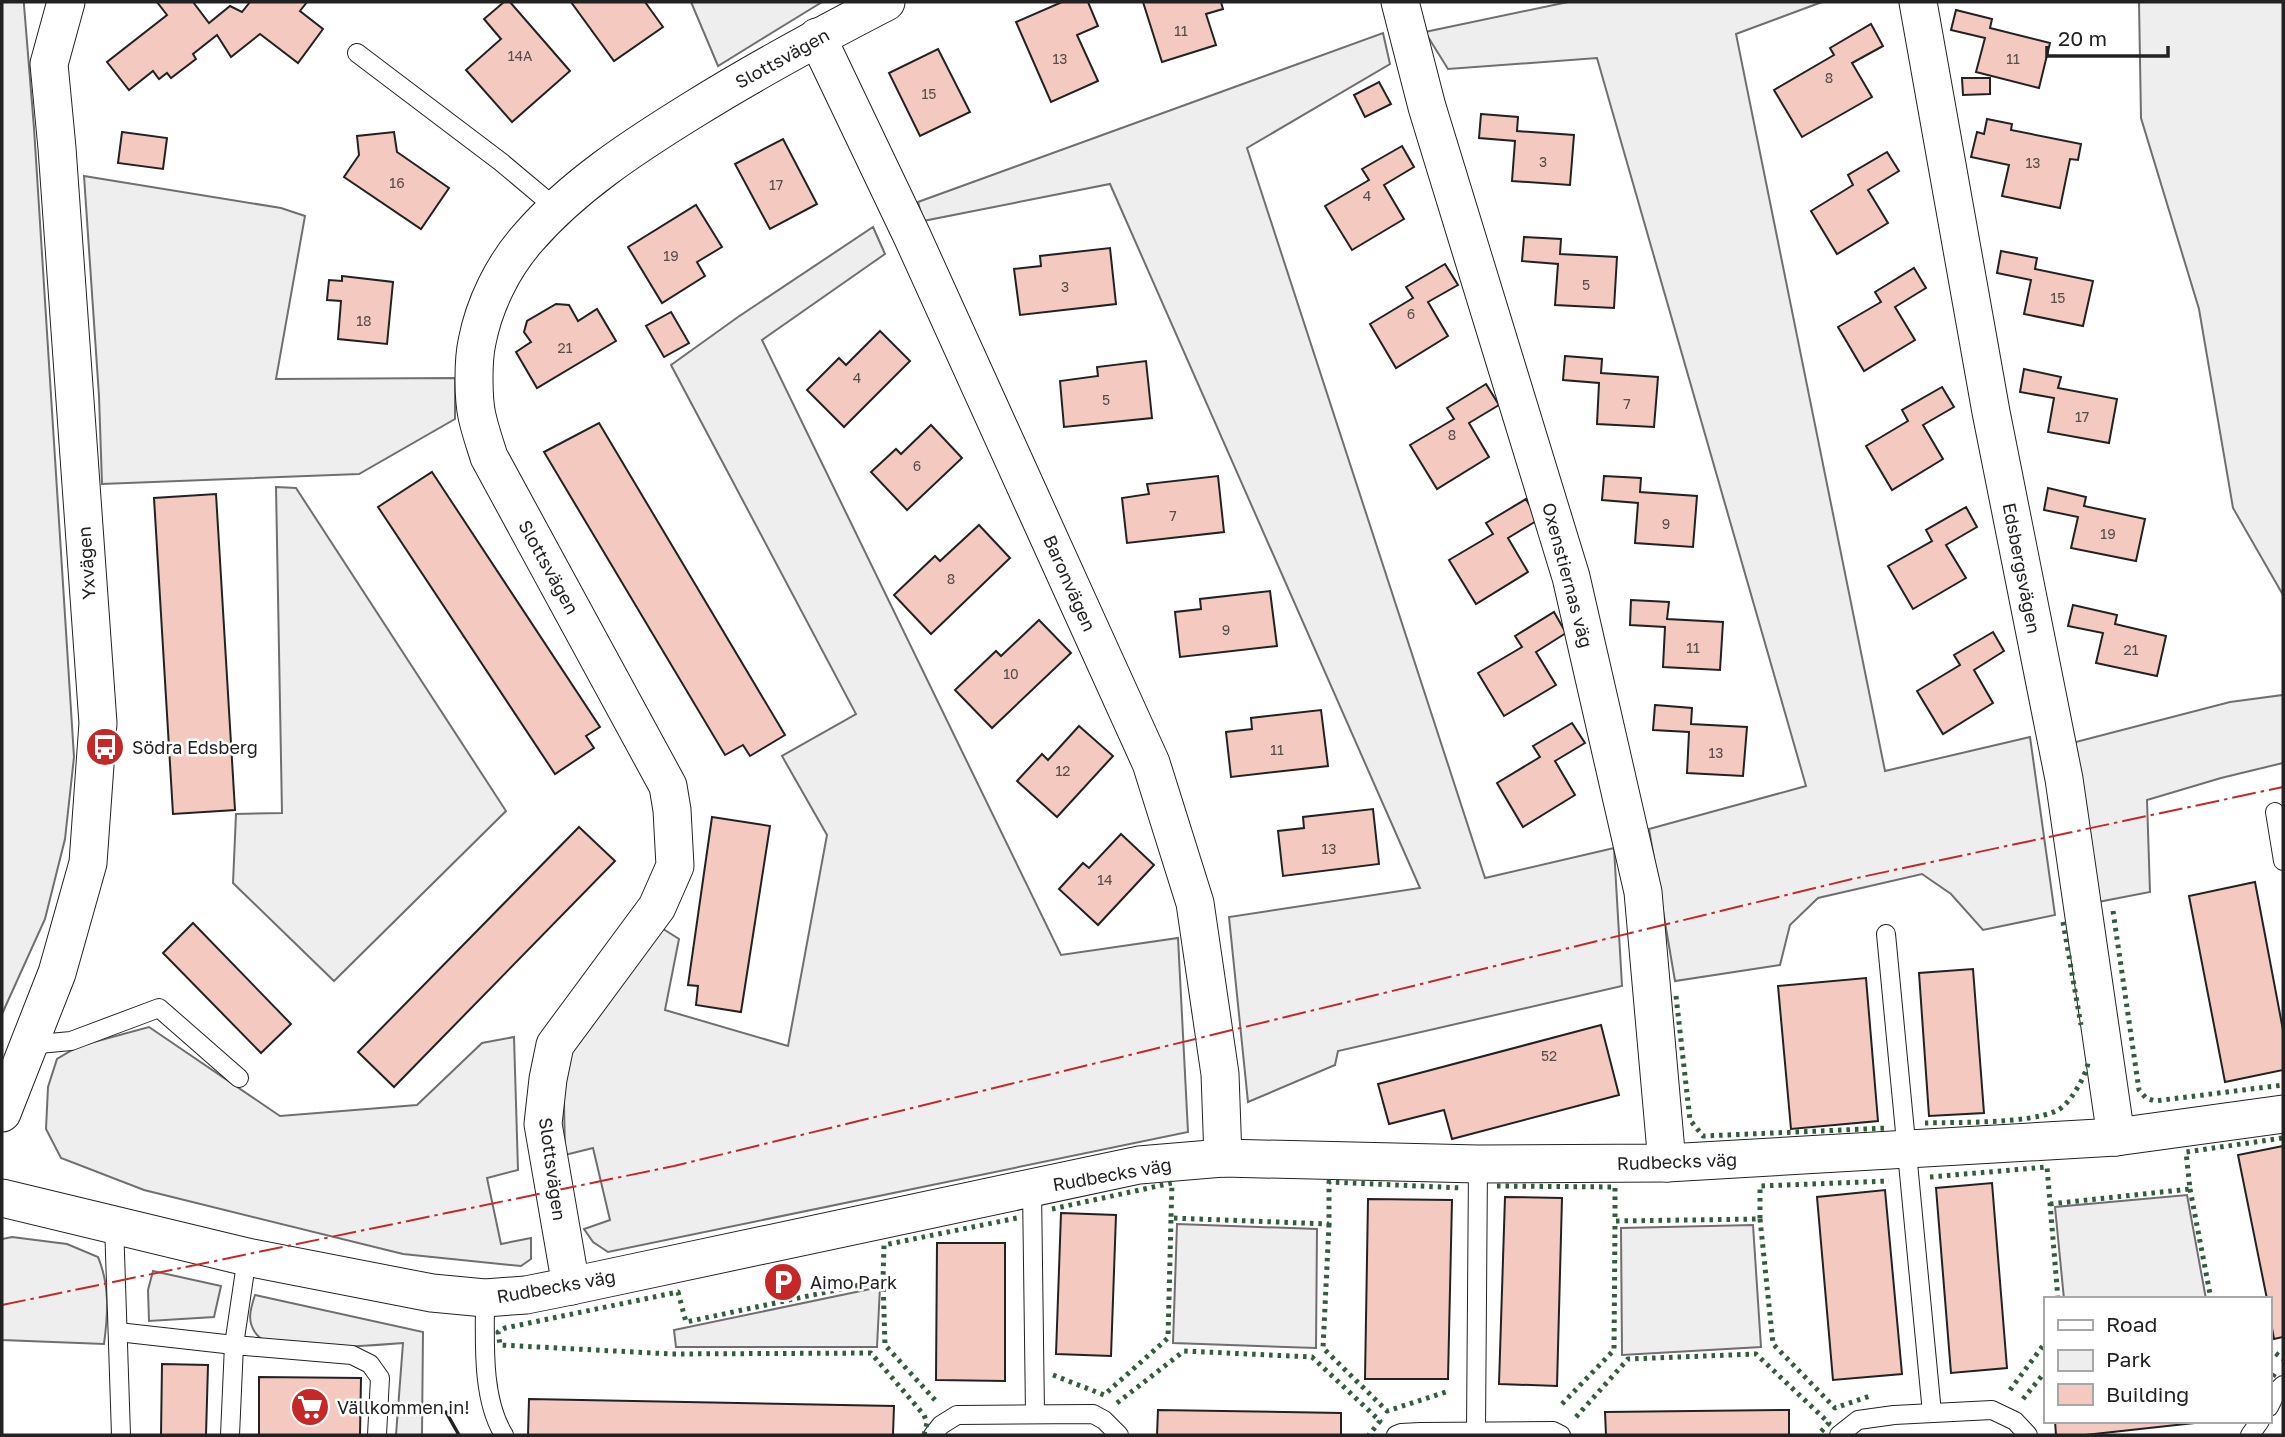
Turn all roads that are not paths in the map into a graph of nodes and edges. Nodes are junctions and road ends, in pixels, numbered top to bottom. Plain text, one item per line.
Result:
1 (66, 2) edge
2 (886, 2) edge
3 (1400, 2) edge
4 (1918, 2) edge
5 (817, 37) junction
6 (358, 53) dead end
7 (557, 209) junction
8 (2275, 812) dead end
9 (2283, 861) edge
10 (1886, 934) dead end
11 (28, 1045) junction
12 (239, 1078) dead end
13 (2, 1113) edge
14 (2283, 1114) edge
15 (2116, 1137) junction
16 (1906, 1151) junction
17 (1223, 1158) junction
18 (1667, 1163) junction
19 (1478, 1164) junction
20 (1032, 1189) junction
21 (2, 1198) edge
22 (114, 1223) junction
23 (247, 1257) junction
24 (571, 1286) junction
25 (485, 1298) junction
26 (118, 1332) junction
27 (234, 1345) junction
28 (2283, 1385) edge
29 (2271, 1403) edge
30 (1035, 1413) junction
31 (1932, 1413) junction
32 (1476, 1432) junction
33 (121, 1435) edge
34 (230, 1435) edge
35 (377, 1435) edge
36 (504, 1435) edge
37 (933, 1435) edge
38 (1119, 1435) edge
39 (1396, 1435) edge
40 (1561, 1435) edge
41 (1839, 1435) edge
42 (2028, 1435) edge

1 - 11 street, Yxvägen
2 - 5 street, Slottsvägen
3 - 18 street, Oxenstiernas väg
4 - 15 street, Edsbergsvägen
5 - 7 street, Slottsvägen
5 - 17 street, Baronvägen
6 - 7 lane
7 - 24 street, Slottsvägen
8 - 9 lane
10 - 16 lane
11 - 12 lane
11 - 13 street, Yxvägen
14 - 15 street, Rudbecks väg
15 - 16 street, Rudbecks väg
16 - 18 street, Rudbecks väg
16 - 31 lane
17 - 19 street, Rudbecks väg
17 - 20 street, Rudbecks väg
18 - 19 street, Rudbecks väg
19 - 32 lane
20 - 24 street, Rudbecks väg
20 - 30 lane
21 - 22 street, Rudbecks väg
22 - 23 street, Rudbecks väg
22 - 26 lane
23 - 25 street, Rudbecks väg
23 - 27 lane
24 - 25 street, Rudbecks väg
25 - 36 lane
26 - 27 lane
26 - 33 lane
27 - 34 lane
27 - 35 lane
28 - 29 lane
30 - 37 lane
30 - 38 lane
31 - 41 lane
31 - 42 lane
32 - 39 lane
32 - 40 lane

